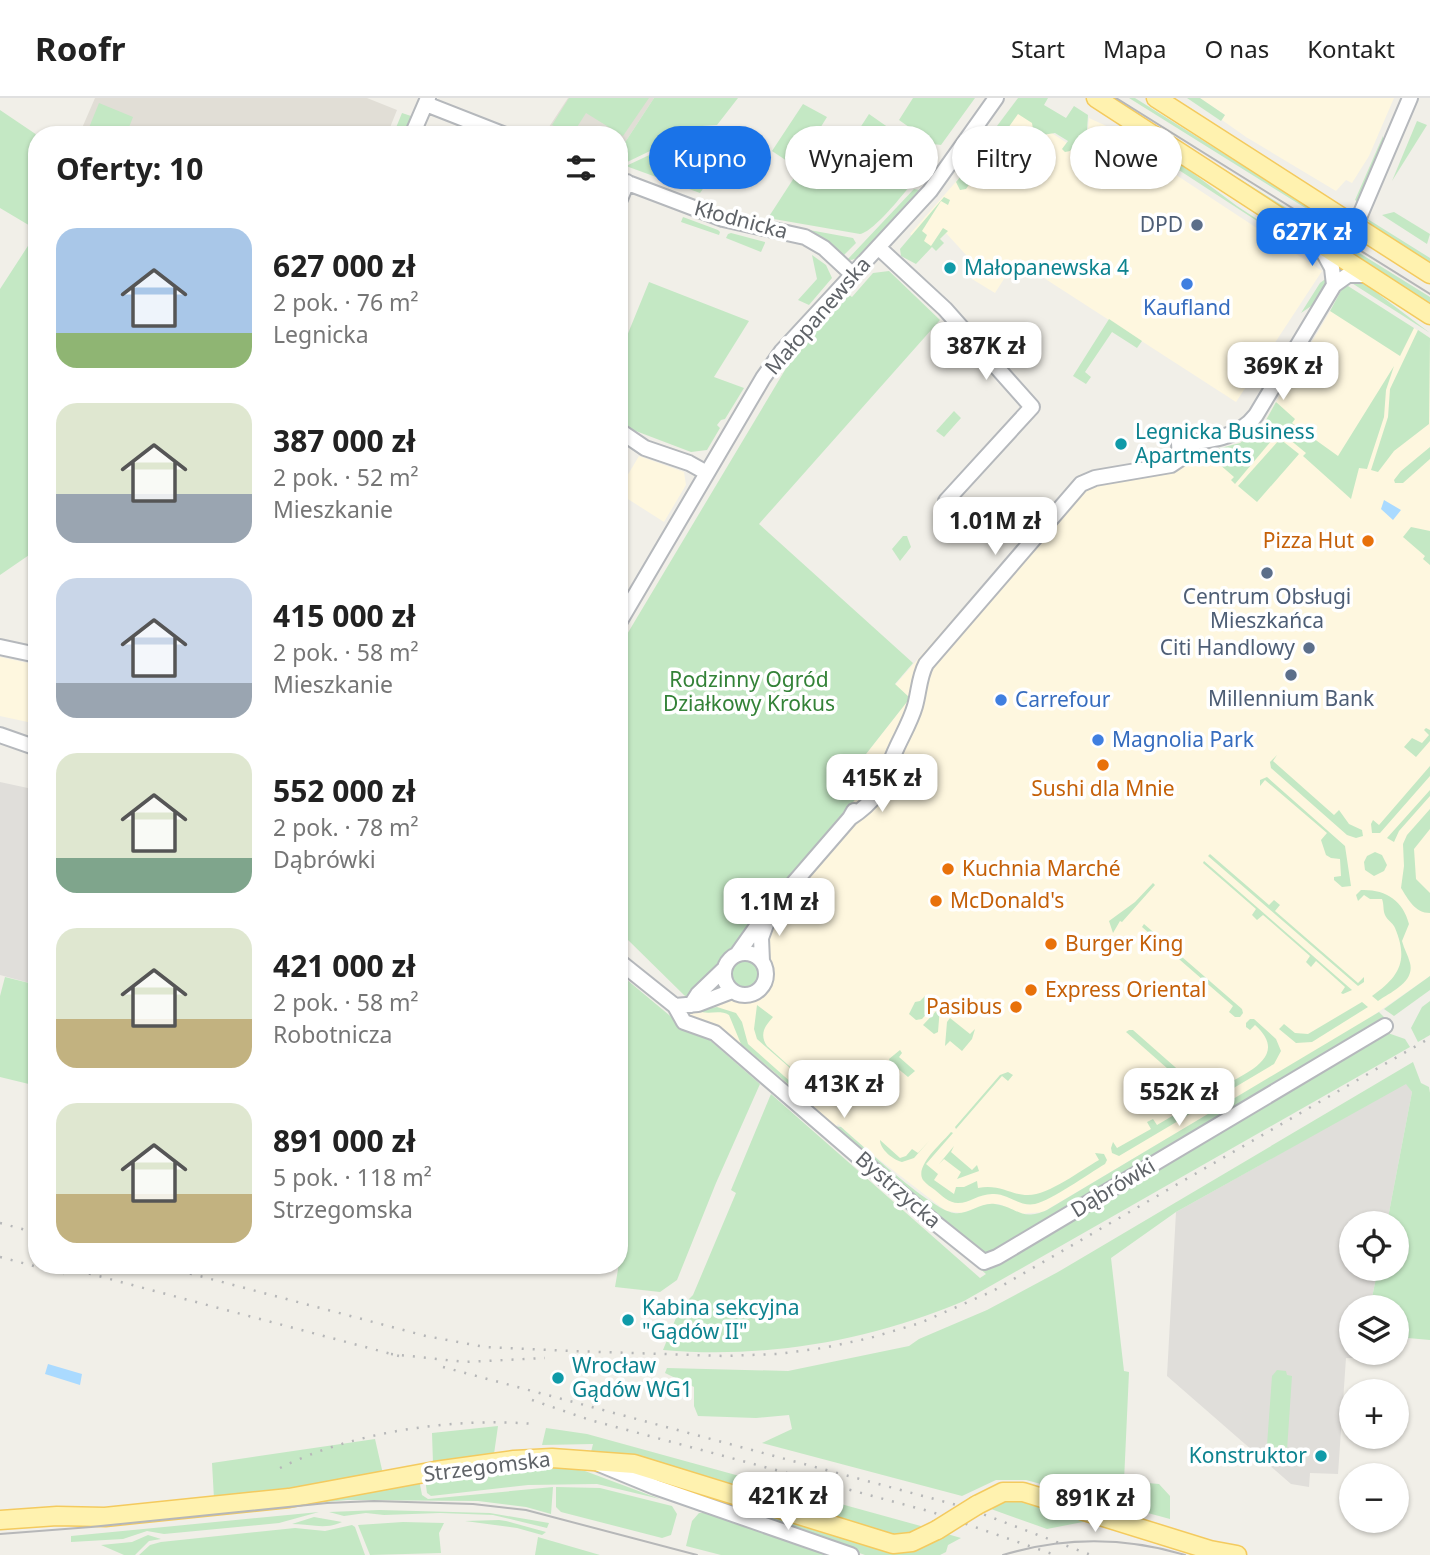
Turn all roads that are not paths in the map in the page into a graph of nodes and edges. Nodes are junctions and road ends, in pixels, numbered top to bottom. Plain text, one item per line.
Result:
1 (996, 98) edge
2 (1096, 98) edge
3 (1156, 98) edge
4 (1410, 98) edge
5 (427, 101) edge
6 (416, 126) edge
7 (484, 126) edge
8 (628, 183) edge
9 (1355, 227) junction
10 (1318, 242) junction
11 (879, 248) junction
12 (1430, 274) edge
13 (853, 275) junction
14 (1368, 275) junction
15 (1334, 285) junction
16 (1430, 315) edge
17 (628, 436) edge
18 (707, 473) junction
19 (946, 501) dead end
20 (628, 607) edge
21 (0, 647) edge
22 (28, 653) edge
23 (0, 735) edge
24 (28, 745) edge
25 (771, 911) junction
26 (738, 953) junction
27 (762, 961) junction
28 (628, 968) edge
29 (723, 970) junction
30 (732, 991) junction
31 (691, 1005) junction
32 (675, 1006) junction
33 (1385, 1026) dead end
34 (984, 1262) joint
35 (591, 1460) junction
36 (0, 1520) edge
37 (851, 1555) edge
38 (1237, 1555) edge

1 - 11 street, Małopanewska
2 - 10 main road
3 - 9 main road
4 - 9 street
5 - 6 street
5 - 7 street
8 - 13 street, Kłodnicka
9 - 12 main road
10 - 14 main road
10 - 15 street
11 - 13 street, Małopanewska
11 - 19 street
13 - 18 street, Małopanewska
14 - 15 street
14 - 16 main road
15 - 25 street
17 - 18 street
18 - 20 street, Małopanewska
21 - 22 street
23 - 24 street
25 - 26 street
25 - 27 street
26 - 27 street
26 - 29 street
27 - 30 street
28 - 32 street, Bystrzycka
29 - 30 street
29 - 31 street
30 - 31 street
31 - 32 street
32 - 34 street, Bystrzycka
33 - 34 street, Dąbrówki
35 - 36 main road, Strzegomska
35 - 37 street
35 - 38 main road, Strzegomska, bridge

